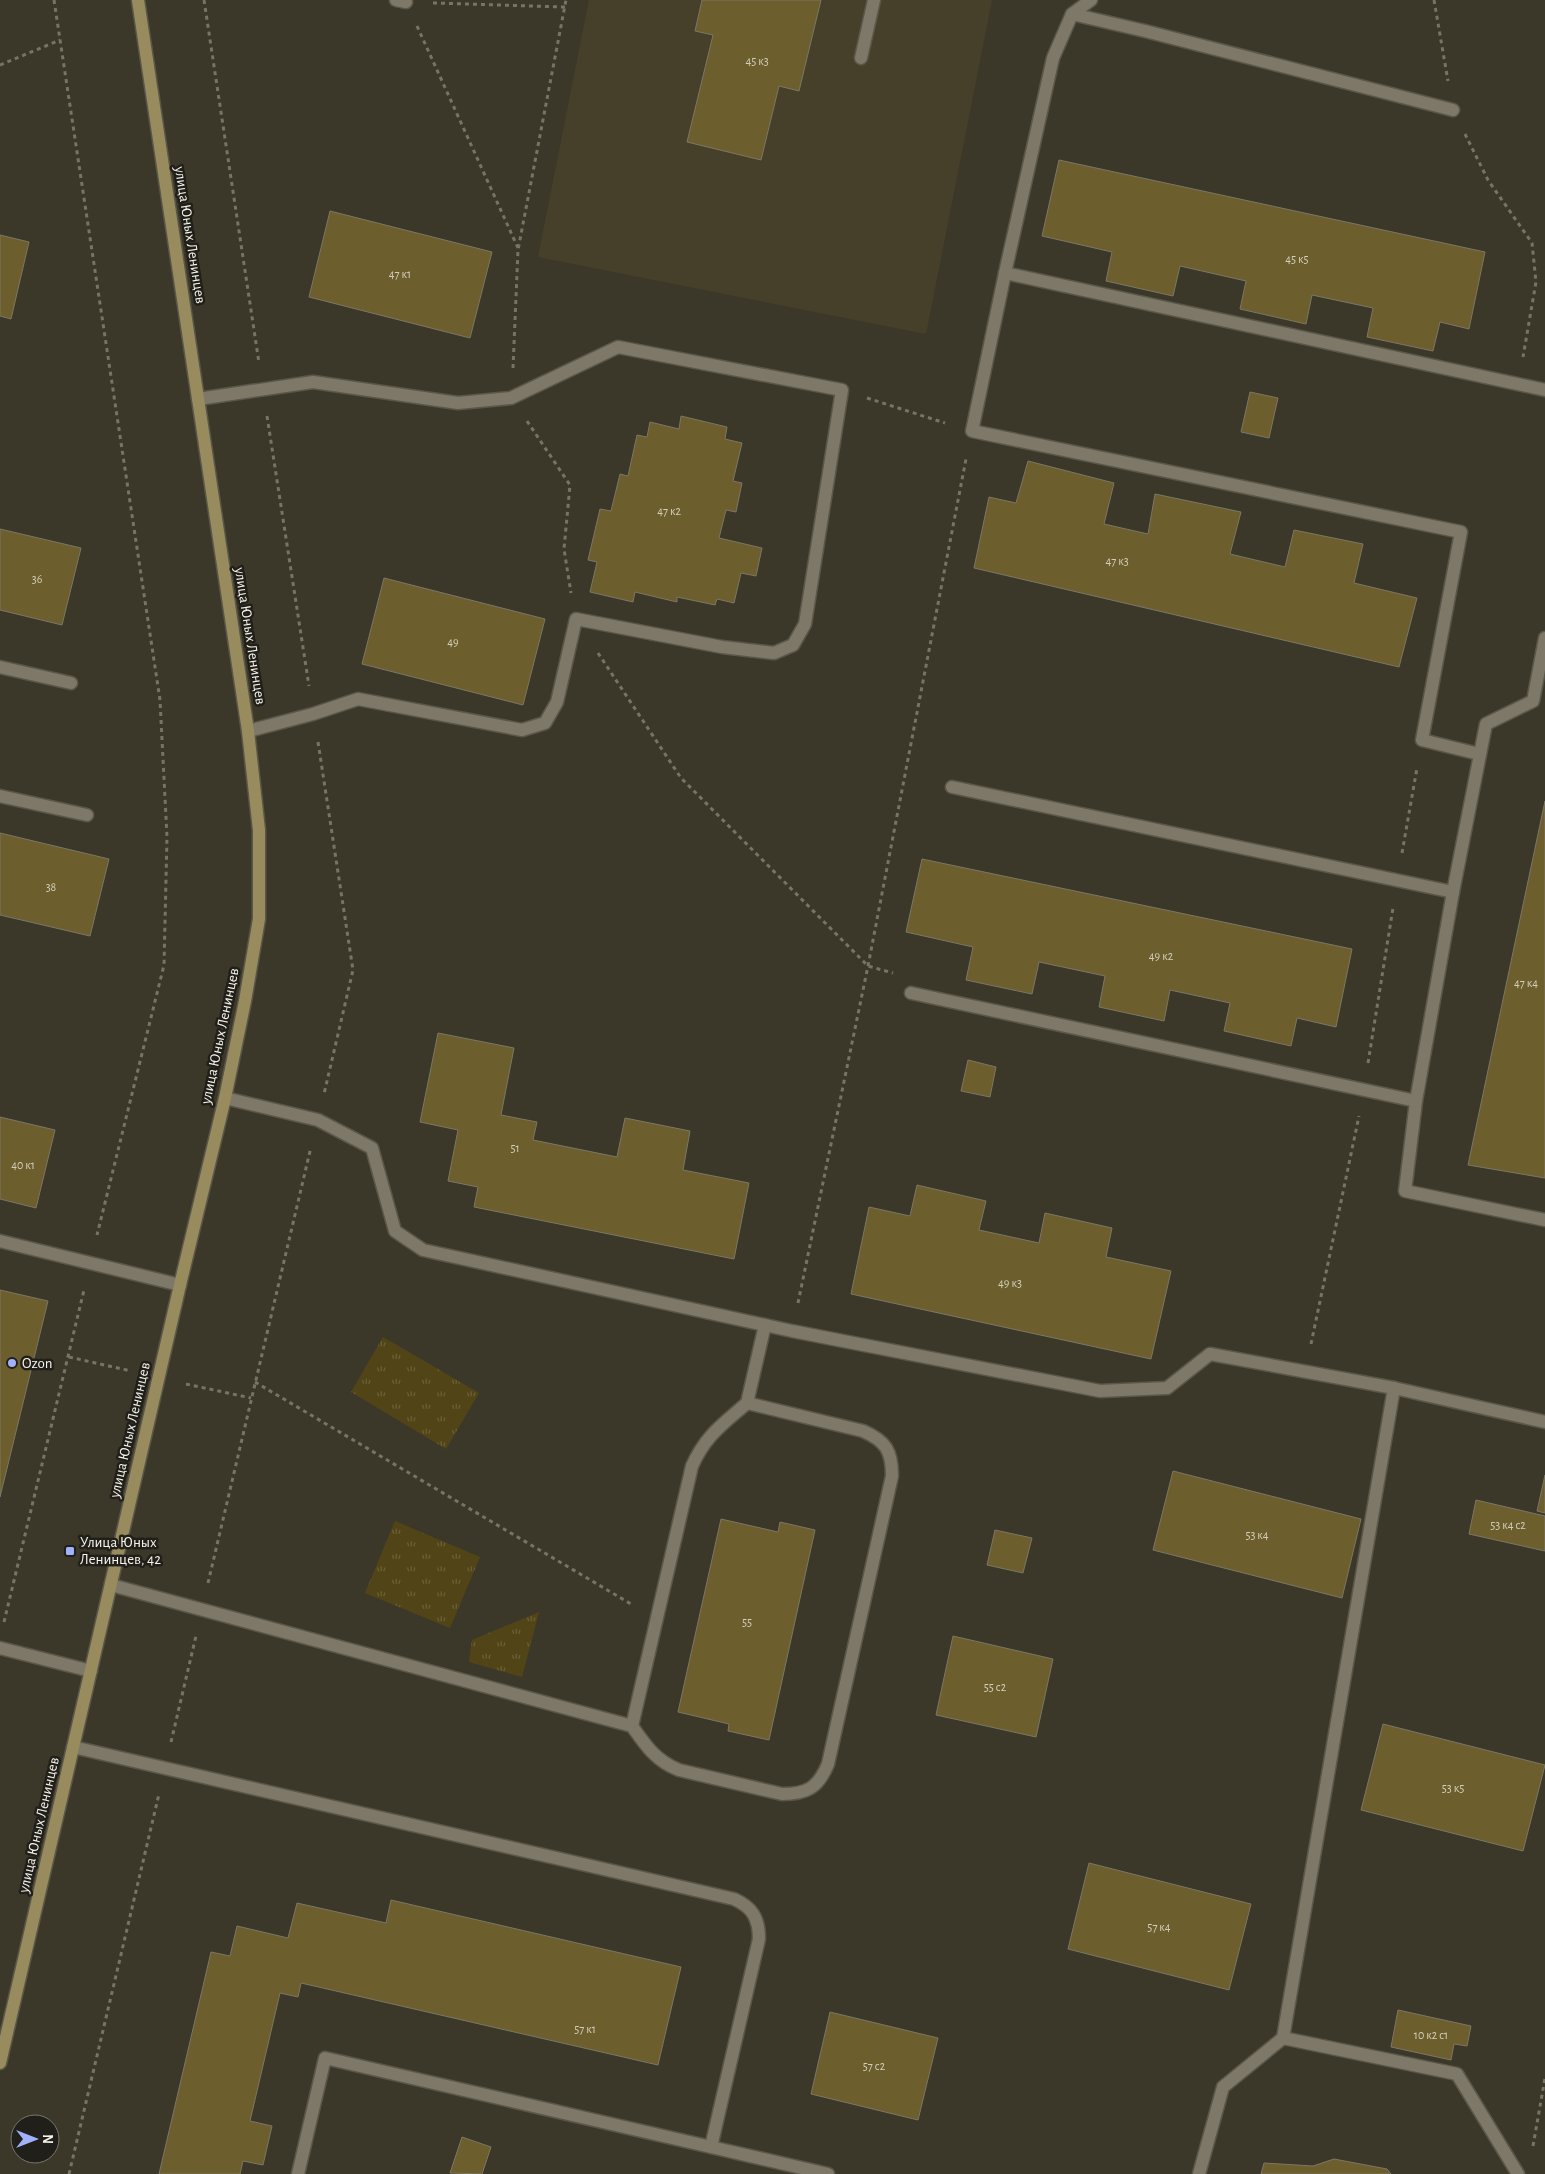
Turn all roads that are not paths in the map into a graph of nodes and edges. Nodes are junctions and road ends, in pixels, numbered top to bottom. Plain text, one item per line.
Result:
1 (138, 0) edge
2 (874, 0) edge
3 (1091, 0) edge
4 (1072, 14) junction
5 (861, 58) dead end
6 (1453, 110) road end
7 (1005, 273) junction
8 (1545, 390) edge
9 (198, 399) junction
10 (1545, 638) edge
11 (0, 667) edge
12 (71, 683) dead end
13 (248, 731) junction
14 (1479, 754) junction
15 (952, 787) dead end
16 (0, 796) edge
17 (87, 815) dead end
18 (1453, 892) junction
19 (911, 993) road end
20 (225, 1098) junction
21 (1416, 1101) junction
22 (1545, 1220) edge
23 (0, 1241) edge
24 (180, 1285) junction
25 (765, 1325) junction
26 (1394, 1388) junction
27 (747, 1403) junction
28 (1545, 1422) edge
29 (110, 1585) junction
30 (0, 1648) edge
31 (91, 1671) junction
32 (632, 1726) junction
33 (73, 1747) junction
34 (1283, 2038) junction
35 (0, 2063) edge
36 (710, 2147) junction
37 (298, 2174) edge
38 (828, 2174) edge
39 (1199, 2174) edge
40 (1518, 2174) edge

1 - 9 main road, улица Юных Ленинцев
2 - 5 lane
3 - 4 lane
4 - 6 lane
4 - 7 lane
7 - 8 lane
7 - 14 lane
9 - 13 main road, улица Юных Ленинцев
9 - 13 lane
10 - 14 lane
11 - 12 lane
13 - 20 main road, улица Юных Ленинцев
14 - 18 lane
15 - 18 lane
16 - 17 lane
18 - 21 lane
19 - 21 lane
20 - 24 main road, улица Юных Ленинцев
20 - 25 lane
21 - 22 lane
23 - 24 lane
24 - 29 main road, улица Юных Ленинцев
25 - 26 lane
25 - 27 lane
26 - 28 lane
26 - 34 lane
27 - 32 lane
27 - 32 lane
29 - 31 main road, улица Юных Ленинцев
29 - 32 lane
30 - 31 lane
31 - 33 main road, улица Юных Ленинцев
33 - 35 main road, улица Юных Ленинцев
33 - 36 lane
34 - 39 lane
34 - 40 lane
36 - 37 lane
36 - 38 lane

